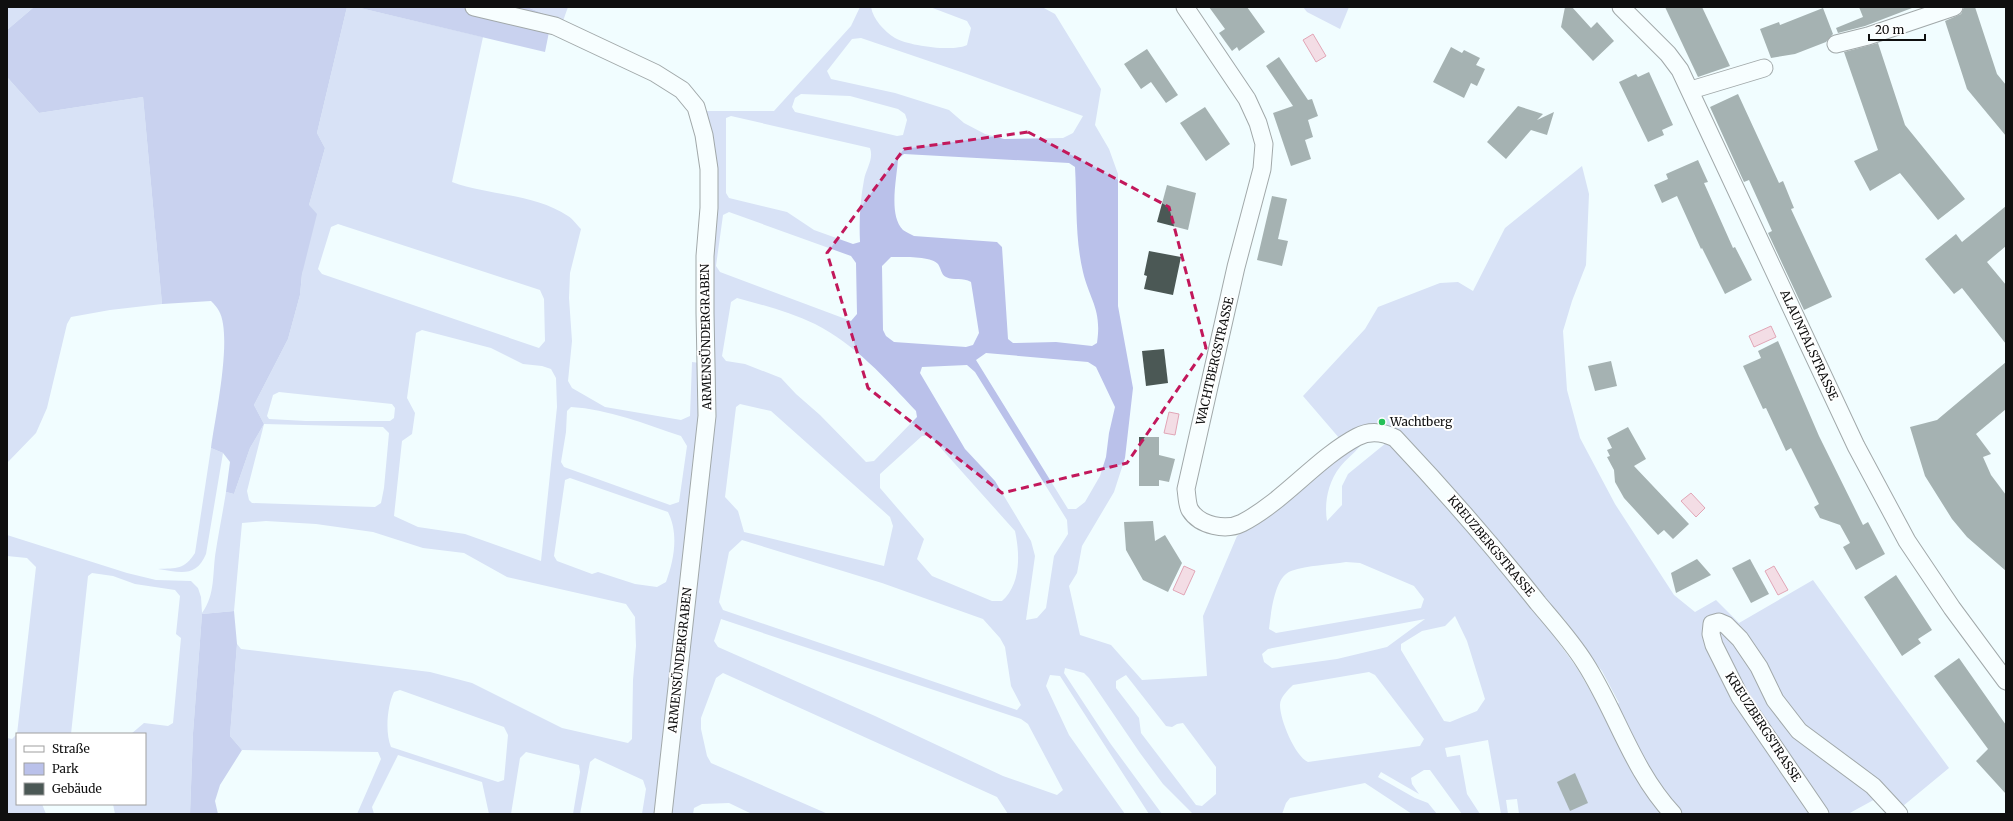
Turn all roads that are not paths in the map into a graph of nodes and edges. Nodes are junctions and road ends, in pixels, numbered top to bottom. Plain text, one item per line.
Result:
1 (474, 7) edge
2 (1185, 7) edge
3 (1621, 7) edge
4 (1954, 7) edge
5 (1836, 44) dead end
6 (1764, 68) dead end
7 (1691, 90) junction
8 (1383, 432) joint
9 (2006, 681) edge
10 (663, 814) edge
11 (1673, 814) edge
12 (1820, 814) edge
13 (1899, 814) edge

1 - 10 street, ARMENSÜNDERGRABEN
2 - 8 street, WACHTBERGSTRASSE
3 - 7 street, ALAUNTALSTRASSE
4 - 5 street
6 - 7 street
7 - 9 street, ALAUNTALSTRASSE
8 - 11 street, KREUZBERGSTRASSE
12 - 13 street, KREUZBERGSTRASSE

